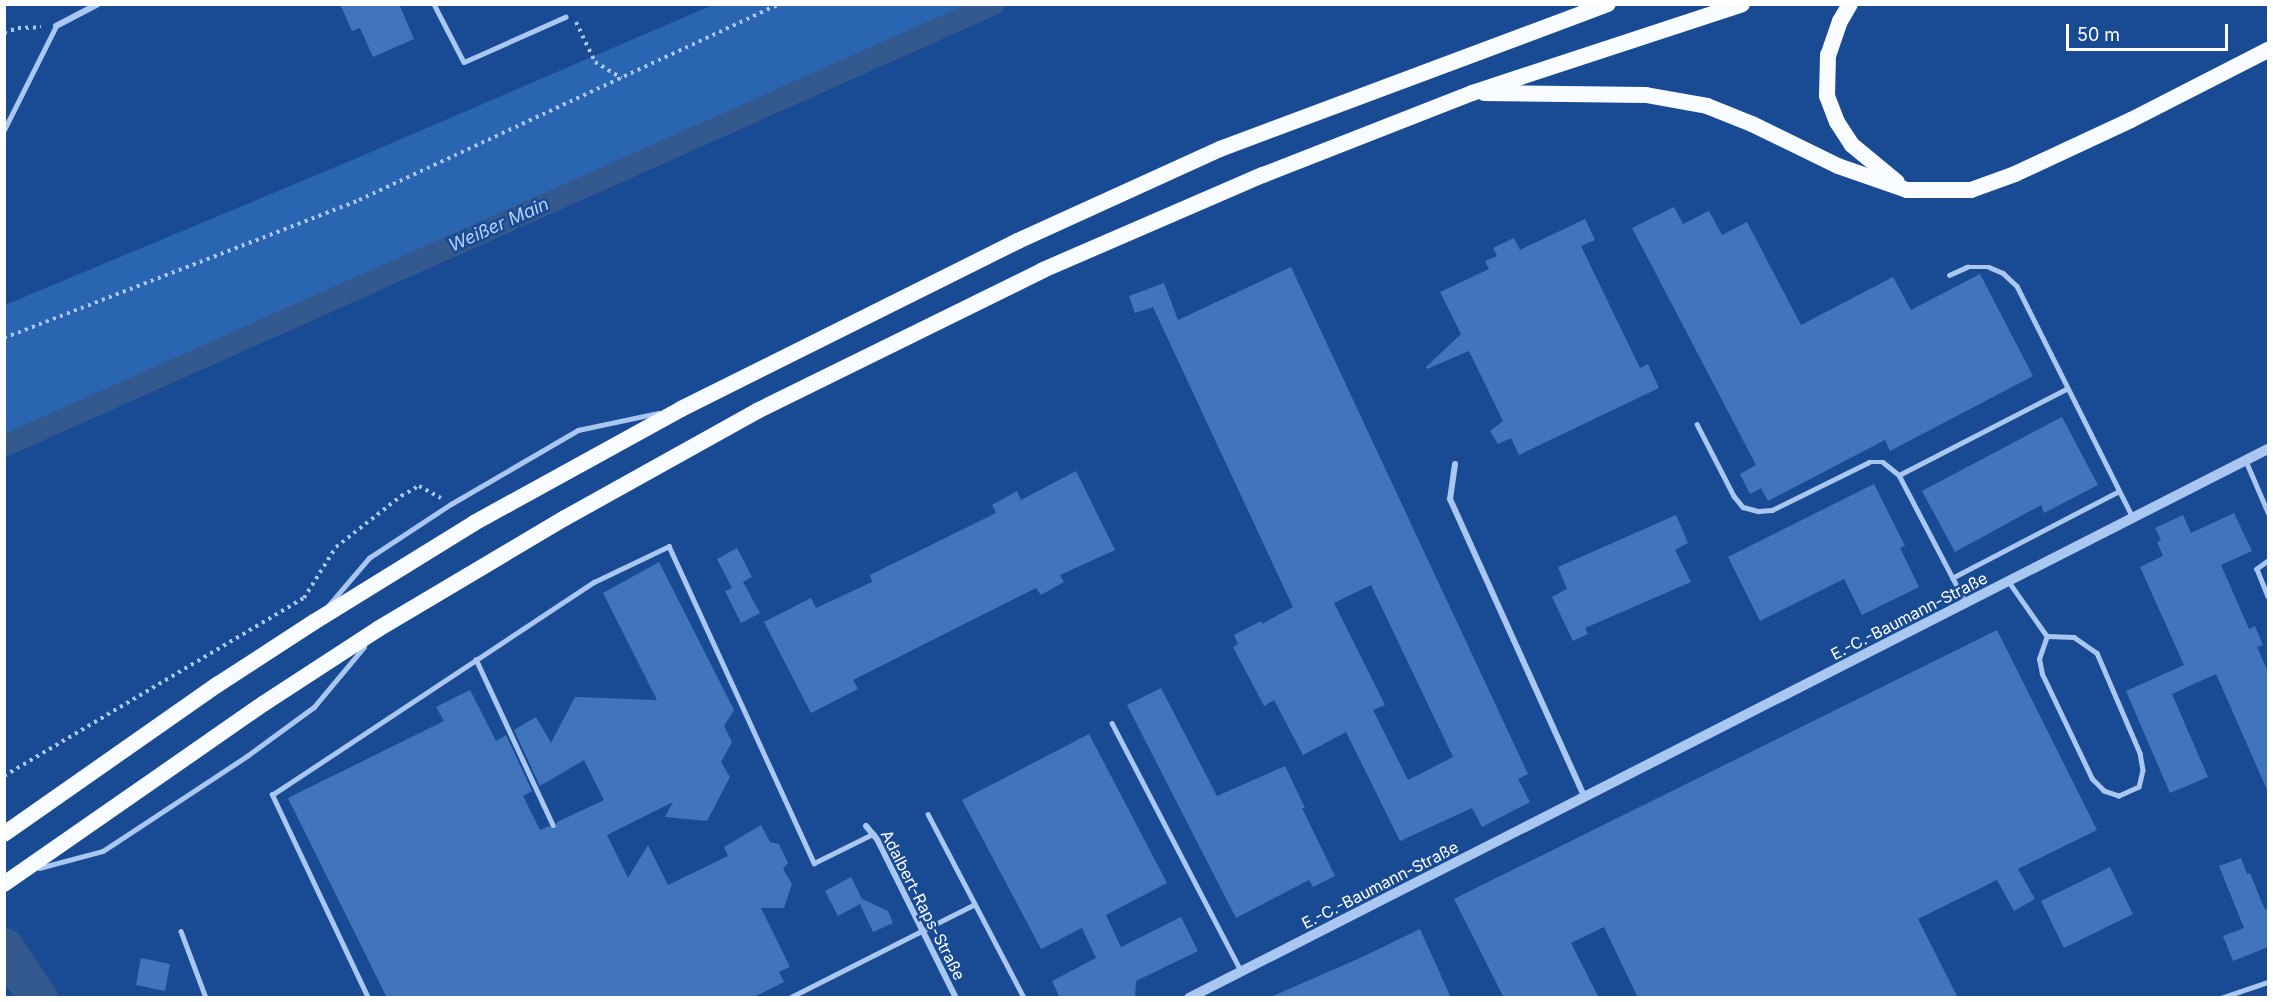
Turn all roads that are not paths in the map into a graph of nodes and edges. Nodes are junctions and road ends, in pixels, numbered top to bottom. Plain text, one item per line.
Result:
1 (98, 4) edge
2 (434, 4) edge
3 (1608, 4) edge
4 (1742, 4) edge
5 (1850, 4) edge
6 (565, 17) dead end
7 (57, 26) joint
8 (2268, 50) edge
9 (1472, 93) junction
10 (4, 130) edge
11 (1906, 190) junction
12 (1949, 275) dead end
13 (2066, 389) junction
14 (681, 409) junction
15 (1697, 424) dead end
16 (2268, 449) edge
17 (2246, 461) junction
18 (1455, 464) dead end
19 (1899, 475) junction
20 (2119, 491) junction
21 (2268, 512) edge
22 (2133, 518) junction
23 (2268, 561) edge
24 (1952, 578) junction
25 (2009, 582) junction
26 (2268, 596) edge
27 (1966, 604) junction
28 (314, 622) junction
29 (378, 629) junction
30 (2047, 636) junction
31 (476, 659) junction
32 (1112, 723) dead end
33 (1585, 799) junction
34 (928, 814) dead end
35 (553, 825) dead end
36 (866, 826) dead end
37 (4, 834) edge
38 (873, 834) junction
39 (19, 873) junction
40 (4, 884) edge
41 (975, 904) junction
42 (922, 930) junction
43 (181, 931) dead end
44 (1241, 971) junction
45 (2268, 982) edge
46 (206, 998) edge
47 (368, 998) edge
48 (789, 998) edge
49 (956, 998) edge
50 (1024, 998) edge
51 (1189, 998) edge
52 (2221, 998) edge

1 - 7 street
2 - 6 lane
3 - 14 highway
4 - 9 highway
5 - 11 highway
7 - 10 lane
8 - 11 highway
9 - 11 highway
9 - 29 highway
12 - 13 lane
13 - 19 lane
13 - 20 lane
14 - 28 highway
14 - 28 lane
15 - 19 lane
16 - 17 street, E.-C.-Baumann-Straße
17 - 21 lane
17 - 22 street, E.-C.-Baumann-Straße
18 - 33 street
19 - 24 lane
20 - 22 lane
20 - 24 lane
22 - 25 street, E.-C.-Baumann-Straße
23 - 26 lane
24 - 27 lane
25 - 27 street, E.-C.-Baumann-Straße
25 - 30 lane
27 - 33 street, E.-C.-Baumann-Straße
28 - 37 highway
29 - 39 highway
29 - 39 lane
30 - 30 lane
31 - 35 lane
31 - 38 lane
31 - 47 lane
32 - 44 lane
33 - 44 street, E.-C.-Baumann-Straße
34 - 41 lane
36 - 38 street, Adalbert-Raps-Straße
38 - 42 street, Adalbert-Raps-Straße
39 - 40 highway
41 - 42 lane
41 - 50 lane
42 - 48 lane
42 - 49 street, Adalbert-Raps-Straße
43 - 46 lane
44 - 51 street, E.-C.-Baumann-Straße
45 - 52 lane

